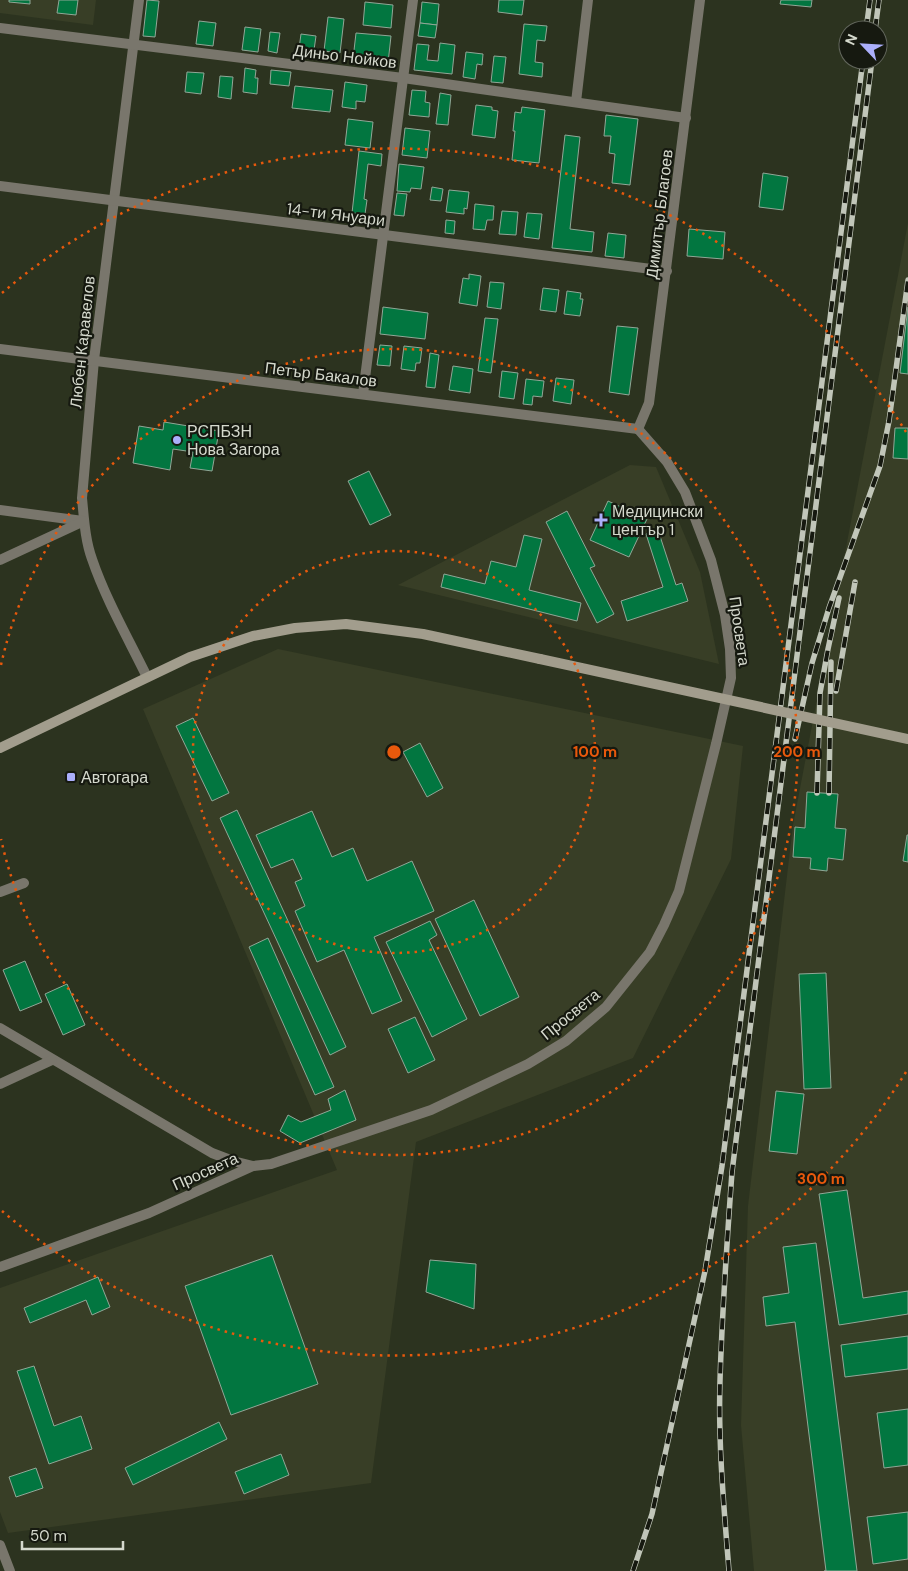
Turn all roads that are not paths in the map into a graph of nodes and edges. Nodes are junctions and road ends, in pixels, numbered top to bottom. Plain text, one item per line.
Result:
1 (139, 0) edge
2 (413, 0) edge
3 (588, 0) edge
4 (700, 0) edge
5 (0, 28) edge
6 (134, 44) junction
7 (403, 78) junction
8 (576, 102) junction
9 (686, 118) junction
10 (0, 186) edge
11 (114, 201) junction
12 (383, 235) junction
13 (667, 270) junction
14 (0, 348) edge
15 (94, 360) junction
16 (363, 394) junction
17 (638, 429) junction
18 (0, 510) edge
19 (84, 521) junction
20 (0, 560) edge
21 (147, 677) junction
22 (908, 739) edge
23 (0, 748) edge
24 (24, 882) dead end
25 (0, 892) edge
26 (0, 1028) edge
27 (52, 1060) junction
28 (0, 1084) edge
29 (253, 1166) junction
30 (0, 1267) edge
31 (0, 1545) edge
32 (10, 1571) edge

1 - 6 street, Любен Каравелов
2 - 7 street
3 - 8 street
4 - 9 street, Димитър Благоев
5 - 6 street, Диньо Нойков
6 - 7 street, Диньо Нойков
6 - 11 street, Любен Каравелов
7 - 8 street, Диньо Нойков
7 - 12 street
8 - 9 street, Диньо Нойков
9 - 13 street, Димитър Благоев
10 - 11 street, 14-ти Януари
11 - 12 street, 14-ти Януари
11 - 15 street, Любен Каравелов
12 - 13 street, 14-ти Януари
12 - 16 street
13 - 17 street, Димитър Благоев
14 - 15 street, Петър Бакалов
15 - 16 street, Петър Бакалов
15 - 19 street, Любен Каравелов
16 - 17 street, Петър Бакалов
17 - 29 street, Просвета
18 - 19 street
19 - 20 street
19 - 21 street, Любен Каравелов
21 - 22 main road, bridge
21 - 23 main road
24 - 25 street
26 - 27 street
27 - 28 street
27 - 29 street
29 - 30 street, Просвета
31 - 32 street

